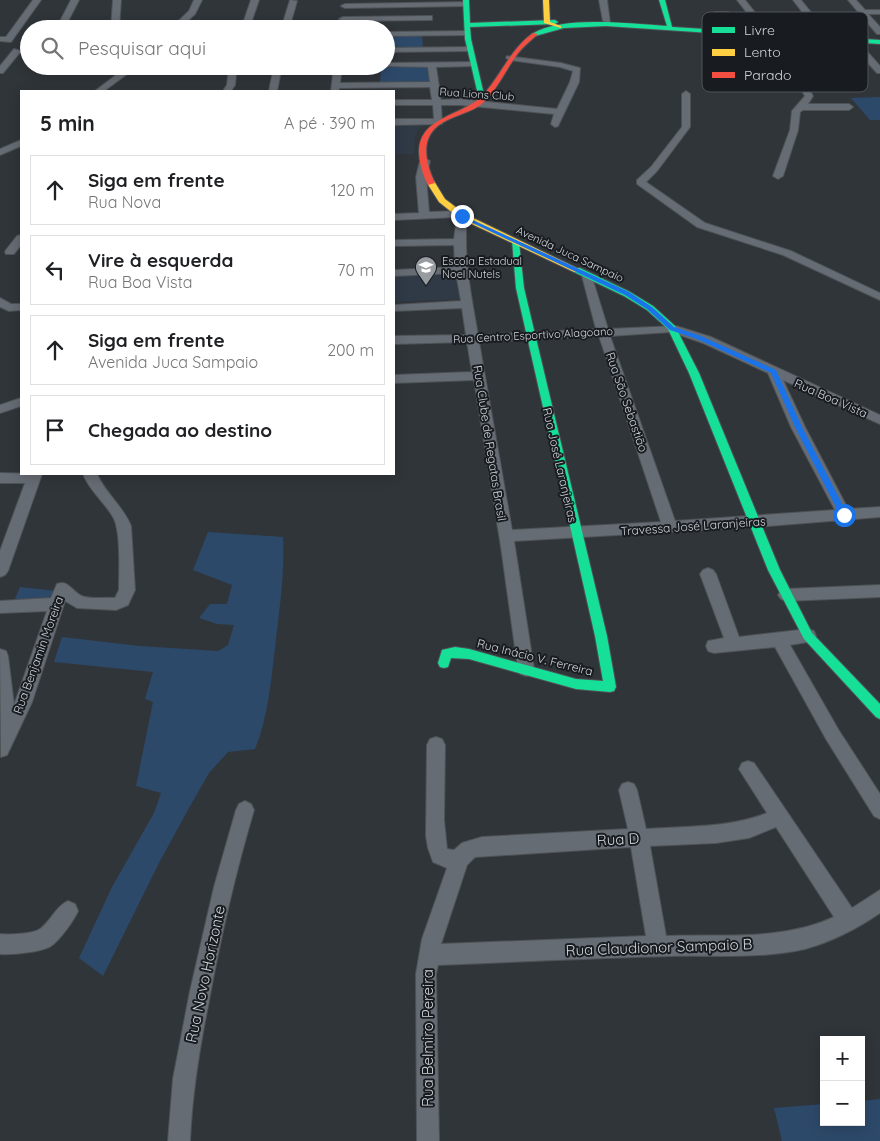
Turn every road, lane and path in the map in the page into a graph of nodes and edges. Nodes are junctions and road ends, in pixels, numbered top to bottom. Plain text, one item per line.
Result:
1 (37, 0) edge
2 (75, 0) edge
3 (117, 0) edge
4 (198, 0) edge
5 (255, 0) edge
6 (546, 0) edge
7 (603, 0) edge
8 (662, 0) edge
9 (741, 0) edge
10 (797, 0) edge
11 (852, 0) edge
12 (294, 1) edge
13 (428, 2) edge
14 (466, 2) edge
15 (345, 3) edge
16 (751, 12) edge
17 (806, 12) edge
18 (862, 12) joint
19 (880, 12) edge
20 (429, 18) junction
21 (343, 19) joint
22 (380, 19) joint
23 (868, 19) edge
24 (20, 20) edge
25 (65, 20) edge
26 (116, 20) edge
27 (184, 20) edge
28 (248, 20) edge
29 (288, 20) edge
30 (20, 21) edge
31 (607, 21) junction
32 (517, 23) junction
33 (547, 23) junction
34 (467, 26) junction
35 (670, 26) junction
36 (559, 27) junction
37 (702, 29) edge
38 (880, 32) edge
39 (395, 34) edge
40 (429, 34) junction
41 (4, 40) edge
42 (524, 40) junction
43 (470, 48) junction
44 (430, 49) junction
45 (395, 50) edge
46 (17, 51) dead end
47 (510, 58) junction
48 (868, 58) edge
49 (0, 59) edge
50 (10, 60) junction
51 (473, 64) junction
52 (395, 65) edge
53 (432, 65) junction
54 (0, 71) edge
55 (880, 71) edge
56 (121, 75) edge
57 (232, 75) edge
58 (276, 75) edge
59 (337, 75) edge
60 (379, 75) edge
61 (478, 78) junction
62 (499, 79) junction
63 (434, 84) junction
64 (380, 85) junction
65 (335, 88) edge
66 (100, 90) edge
67 (227, 90) edge
68 (273, 90) edge
69 (807, 92) edge
70 (808, 92) edge
71 (686, 94) dead end
72 (436, 102) junction
73 (480, 102) junction
74 (395, 103) edge
75 (798, 107) junction
76 (820, 107) junction
77 (849, 107) dead end
78 (558, 112) junction
79 (395, 122) edge
80 (440, 122) junction
81 (555, 124) dead end
82 (20, 143) edge
83 (0, 152) edge
84 (425, 162) junction
85 (778, 176) dead end
86 (460, 215) junction
87 (395, 216) edge
88 (424, 216) junction
89 (20, 239) edge
90 (459, 242) junction
91 (515, 242) junction
92 (395, 243) edge
93 (10, 252) dead end
94 (461, 270) junction
95 (395, 273) edge
96 (588, 276) junction
97 (880, 297) edge
98 (0, 301) edge
99 (466, 304) junction
100 (20, 308) edge
101 (395, 308) edge
102 (672, 328) junction
103 (603, 332) junction
104 (531, 337) junction
105 (473, 338) junction
106 (395, 340) edge
107 (773, 371) junction
108 (480, 376) junction
109 (395, 379) edge
110 (20, 402) edge
111 (0, 409) edge
112 (876, 418) edge
113 (880, 430) edge
114 (90, 475) edge
115 (34, 476) edge
116 (0, 478) edge
117 (880, 512) edge
118 (844, 515) junction
119 (755, 522) junction
120 (670, 527) junction
121 (576, 533) junction
122 (506, 536) junction
123 (5, 539) edge
124 (0, 570) edge
125 (708, 574) dead end
126 (880, 591) edge
127 (786, 595) junction
128 (60, 596) junction
129 (0, 607) edge
130 (808, 636) junction
131 (779, 640) junction
132 (734, 644) junction
133 (714, 646) dead end
134 (0, 656) edge
135 (444, 663) dead end
136 (526, 669) junction
137 (610, 687) joint
138 (880, 713) edge
139 (436, 745) dead end
140 (0, 749) edge
141 (748, 769) dead end
142 (628, 790) dead end
143 (245, 810) dead end
144 (880, 810) edge
145 (780, 817) junction
146 (639, 838) junction
147 (459, 860) junction
148 (880, 900) edge
149 (68, 911) dead end
150 (848, 920) junction
151 (0, 944) edge
152 (658, 946) junction
153 (428, 955) junction
154 (179, 1141) edge
155 (428, 1141) edge

1 - 24 street
2 - 25 street
3 - 26 street
4 - 27 street
5 - 28 street
6 - 33 main road
7 - 31 street
8 - 35 main road
9 - 16 street
10 - 17 street
11 - 18 street
12 - 29 street
13 - 14 street
13 - 15 street
13 - 20 street
14 - 34 main road
15 - 21 street
18 - 19 street
20 - 22 street
20 - 40 street
21 - 22 street
23 - 38 street
30 - 41 street
31 - 33 main road
31 - 35 main road
32 - 33 main road
32 - 34 main road
32 - 42 main road
33 - 36 main road
34 - 40 street
34 - 43 main road
35 - 36 main road
35 - 37 main road
36 - 42 main road
39 - 40 street
40 - 44 street
42 - 47 main road, Avenida Juca Sampaio
43 - 44 street
43 - 51 main road
44 - 45 street
46 - 50 street
47 - 62 main road, Avenida Juca Sampaio
47 - 78 street
48 - 55 street
49 - 50 street
50 - 54 street
51 - 53 street
51 - 61 main road
52 - 53 street
53 - 63 street
56 - 66 street
57 - 67 street
58 - 68 street
59 - 65 street
60 - 64 street
61 - 62 main road
61 - 73 main road
62 - 73 main road, Avenida Juca Sampaio
63 - 64 street
63 - 72 street
64 - 65 street
69 - 75 street
70 - 76 street
71 - 97 street
72 - 73 street, Rua Lions Club
72 - 74 street, Rua Lions Club
72 - 80 street
73 - 78 street, Rua Lions Club
73 - 80 main road, Avenida Juca Sampaio
75 - 76 street
75 - 85 street
76 - 77 street
78 - 81 street
79 - 80 street
80 - 84 main road, Avenida Juca Sampaio
82 - 83 street
84 - 86 main road, Avenida Juca Sampaio
84 - 88 street
86 - 88 street
86 - 90 street, Rua Clube de Regatas Brasil
86 - 91 main road, Avenida Juca Sampaio
87 - 88 street
89 - 93 street
90 - 92 street
90 - 94 street, Rua Clube de Regatas Brasil
91 - 96 main road, Avenida Juca Sampaio
91 - 104 main road, Rua José Laranjeiras
94 - 95 street
94 - 99 street, Rua Clube de Regatas Brasil
96 - 102 main road, Avenida Juca Sampaio
96 - 103 street, Rua São Sebastião
98 - 100 street
99 - 101 street
99 - 105 street, Rua Clube de Regatas Brasil
102 - 103 street, Rua Centro Esportivo Alagoano
102 - 107 street, Rua Boa Vista
102 - 119 main road, Avenida Juca Sampaio
103 - 104 street, Rua Centro Esportivo Alagoano
103 - 120 street, Rua São Sebastião
104 - 105 street, Rua Centro Esportivo Alagoano
104 - 121 main road, Rua José Laranjeiras
105 - 106 street, Rua Centro Esportivo Alagoano
105 - 108 street, Rua Clube de Regatas Brasil
107 - 112 street, Rua Boa Vista
107 - 118 street
108 - 109 street
108 - 122 street, Rua Clube de Regatas Brasil
110 - 111 street
112 - 113 street
114 - 128 street
115 - 116 street
115 - 123 street
117 - 118 street, Travessa José Laranjeiras
118 - 119 street, Travessa José Laranjeiras
119 - 120 street, Travessa José Laranjeiras
119 - 127 main road, Avenida Juca Sampaio
120 - 121 street, Travessa José Laranjeiras
121 - 122 street, Travessa José Laranjeiras
121 - 137 main road, Rua José Laranjeiras
122 - 136 street, Rua Clube de Regatas Brasil
123 - 124 street
125 - 132 street
126 - 127 street
127 - 130 main road, Avenida Juca Sampaio
128 - 129 street
128 - 140 street, Rua Benjamin Moreira
130 - 131 street
130 - 138 main road, Avenida Juca Sampaio
131 - 132 street
131 - 144 street
132 - 133 street
134 - 140 street
135 - 136 main road, Rua Inácio V. Ferreira
136 - 137 main road, Rua Inácio V. Ferreira
139 - 147 street
141 - 145 street
142 - 146 street
143 - 154 street, Rua Novo Horizonte
145 - 146 street, Rua D
145 - 150 street
146 - 147 street, Rua D
146 - 152 street
147 - 153 street, Rua Belmiro Pereira
148 - 150 street, Rua Claudionor Sampaio B
149 - 151 street
150 - 152 street, Rua Claudionor Sampaio B
152 - 153 street, Rua Claudionor Sampaio B
153 - 155 street, Rua Belmiro Pereira

